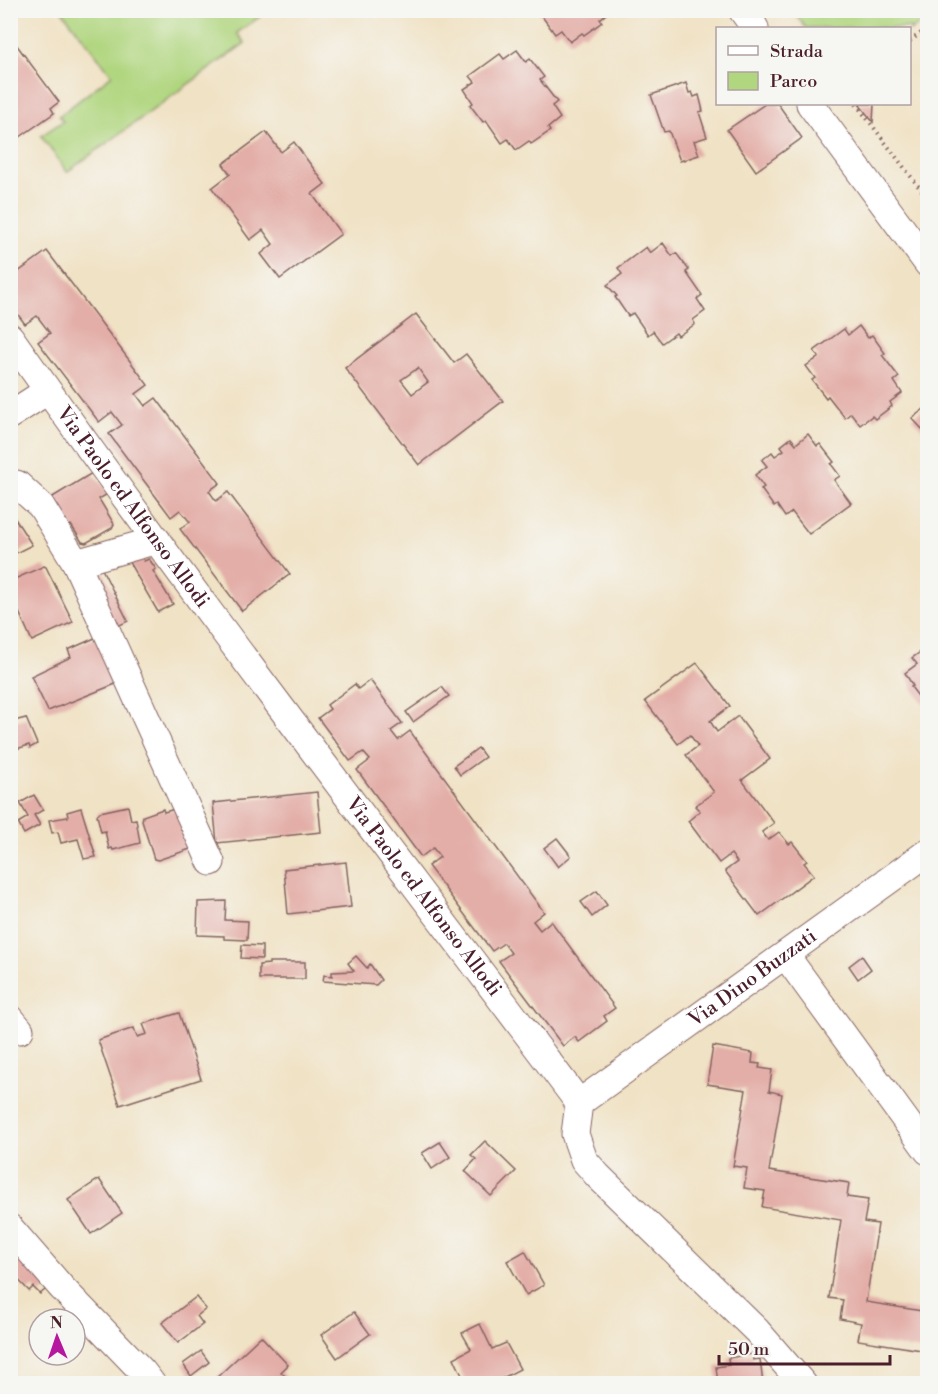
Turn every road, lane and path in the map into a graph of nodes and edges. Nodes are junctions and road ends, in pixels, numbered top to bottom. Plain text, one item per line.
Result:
1 (742, 10) edge
2 (754, 27) edge
3 (927, 28) edge
4 (911, 40) edge
5 (811, 105) edge
6 (857, 105) edge
7 (927, 199) edge
8 (927, 264) edge
9 (10, 337) edge
10 (54, 401) junction
11 (10, 415) edge
12 (10, 483) edge
13 (157, 540) junction
14 (76, 563) junction
15 (927, 852) edge
16 (211, 862) dead end
17 (786, 956) junction
18 (579, 1103) junction
19 (927, 1151) edge
20 (10, 1228) edge
21 (152, 1383) edge
22 (802, 1383) edge

1 - 2 street
3 - 4 path
5 - 8 street
6 - 7 path
9 - 10 street, Via Paolo ed Alfonso Allodi
10 - 11 street, Via Paolo ed Alfonso Allodi
10 - 13 street, Via Paolo ed Alfonso Allodi
12 - 14 street
13 - 14 street
13 - 18 street, Via Paolo ed Alfonso Allodi
14 - 16 street
15 - 17 street, Via Dino Buzzati
17 - 18 street, Via Dino Buzzati
17 - 19 street
18 - 22 street
20 - 21 street

